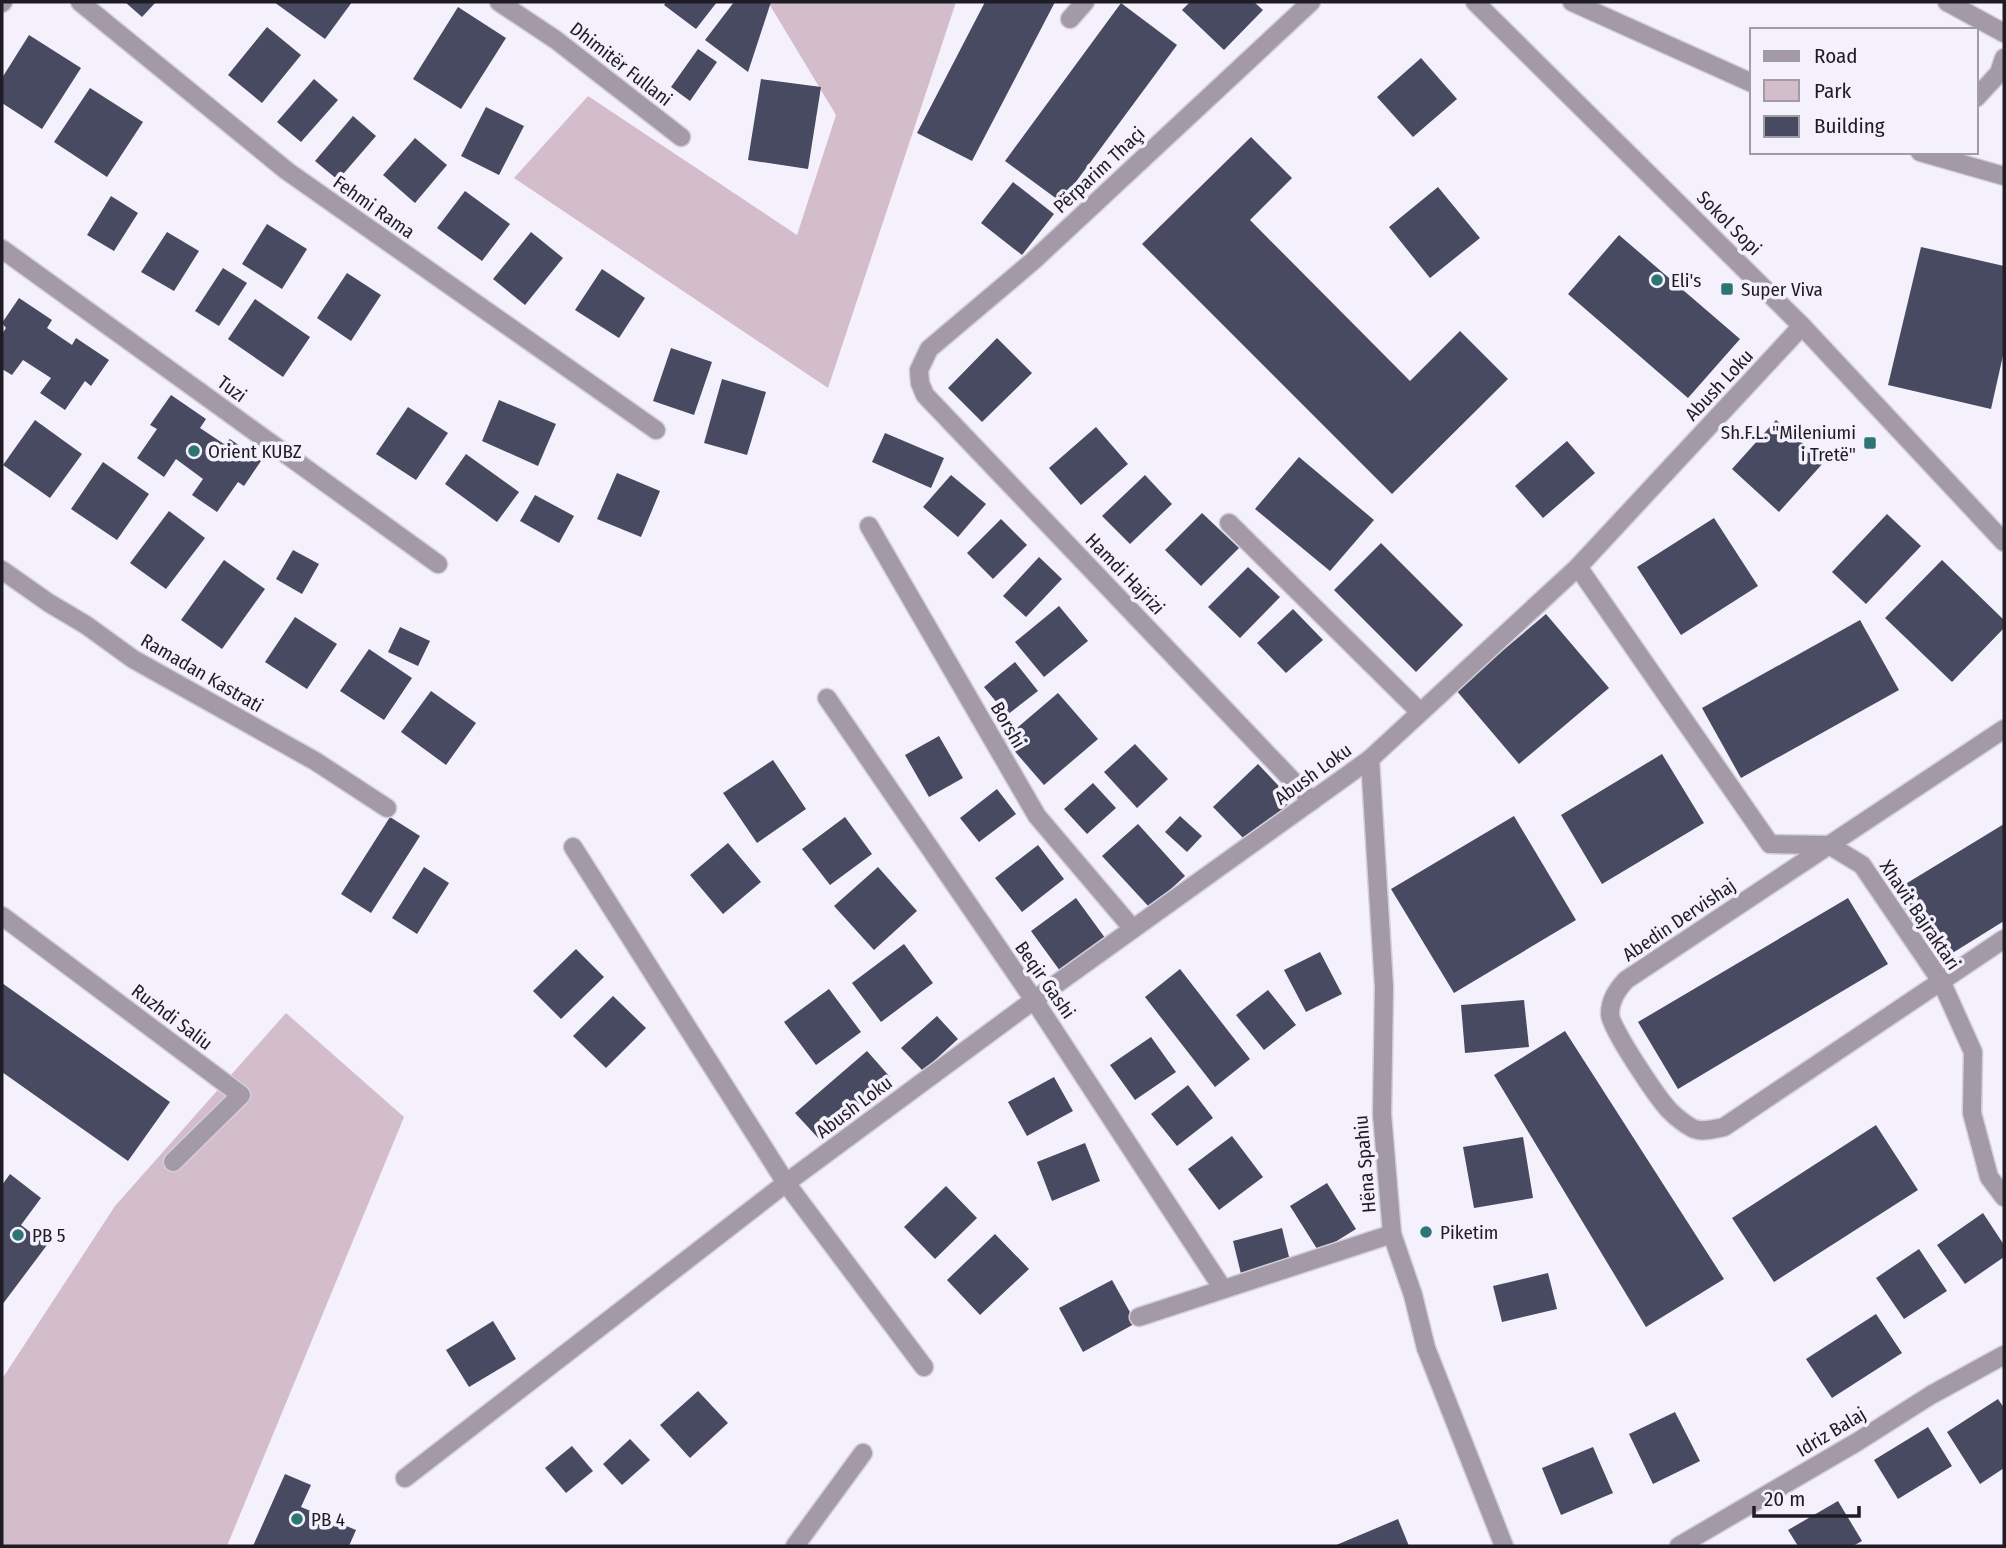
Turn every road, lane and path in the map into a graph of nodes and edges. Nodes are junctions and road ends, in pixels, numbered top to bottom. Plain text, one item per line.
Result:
1 (80, 2) edge
2 (499, 2) edge
3 (1085, 2) edge
4 (1311, 2) edge
5 (1475, 2) edge
6 (1572, 2) edge
7 (1947, 2) edge
8 (1070, 19) dead end
9 (2004, 33) edge
10 (2004, 58) edge
11 (1750, 82) edge
12 (1978, 96) edge
13 (681, 137) dead end
14 (1927, 154) edge
15 (2004, 176) edge
16 (2, 248) edge
17 (1802, 326) junction
18 (919, 370) joint
19 (656, 430) dead end
20 (1229, 523) dead end
21 (869, 526) dead end
22 (2004, 542) edge
23 (438, 564) dead end
24 (1578, 567) junction
25 (2, 569) edge
26 (827, 698) dead end
27 (1420, 712) junction
28 (2004, 729) edge
29 (1370, 758) junction
30 (1312, 801) junction
31 (387, 808) dead end
32 (1829, 845) junction
33 (573, 847) dead end
34 (2, 916) edge
35 (1133, 929) junction
36 (2004, 939) edge
37 (1941, 981) junction
38 (1034, 1000) junction
39 (173, 1162) dead end
40 (786, 1183) junction
41 (2004, 1197) edge
42 (1392, 1234) junction
43 (1223, 1289) junction
44 (1139, 1317) dead end
45 (2004, 1356) edge
46 (924, 1367) dead end
47 (863, 1453) dead end
48 (404, 1478) dead end
49 (795, 1546) edge
50 (1504, 1546) edge
51 (1679, 1546) edge

1 - 19 street, Fehmi Rama
2 - 13 street, Dhimitër Fullani
3 - 8 street
4 - 18 street, Përparim Thaçi
5 - 17 street, Sokol Sopi
6 - 11 street
7 - 9 street
10 - 12 street
14 - 15 street
16 - 23 street, Tuzi
17 - 22 street, Sokol Sopi
17 - 24 street, Abush Loku
18 - 30 street, Hamdi Hajrizi
20 - 27 street
21 - 35 street, Borshi
24 - 27 street, Abush Loku
24 - 32 street
25 - 31 street, Ramadan Kastrati
26 - 38 street, Beqir Gashi
27 - 29 street, Abush Loku
28 - 32 street, Abedin Dervishaj
29 - 30 street, Abush Loku
29 - 42 street, Hëna Spahiu
30 - 35 street, Abush Loku
32 - 37 street, Xhavit Bajraktari
32 - 37 street, Abedin Dervishaj
33 - 40 street
34 - 39 street, Ruzhdi Saliu
35 - 38 street, Abush Loku
36 - 37 street, Abedin Dervishaj
37 - 41 street, Xhavit Bajraktari
38 - 40 street, Abush Loku
38 - 43 street, Beqir Gashi
40 - 46 street
40 - 48 street, Abush Loku
42 - 43 street
42 - 50 street, Hëna Spahiu
43 - 44 street
45 - 51 street, Idriz Balaj
47 - 49 street

